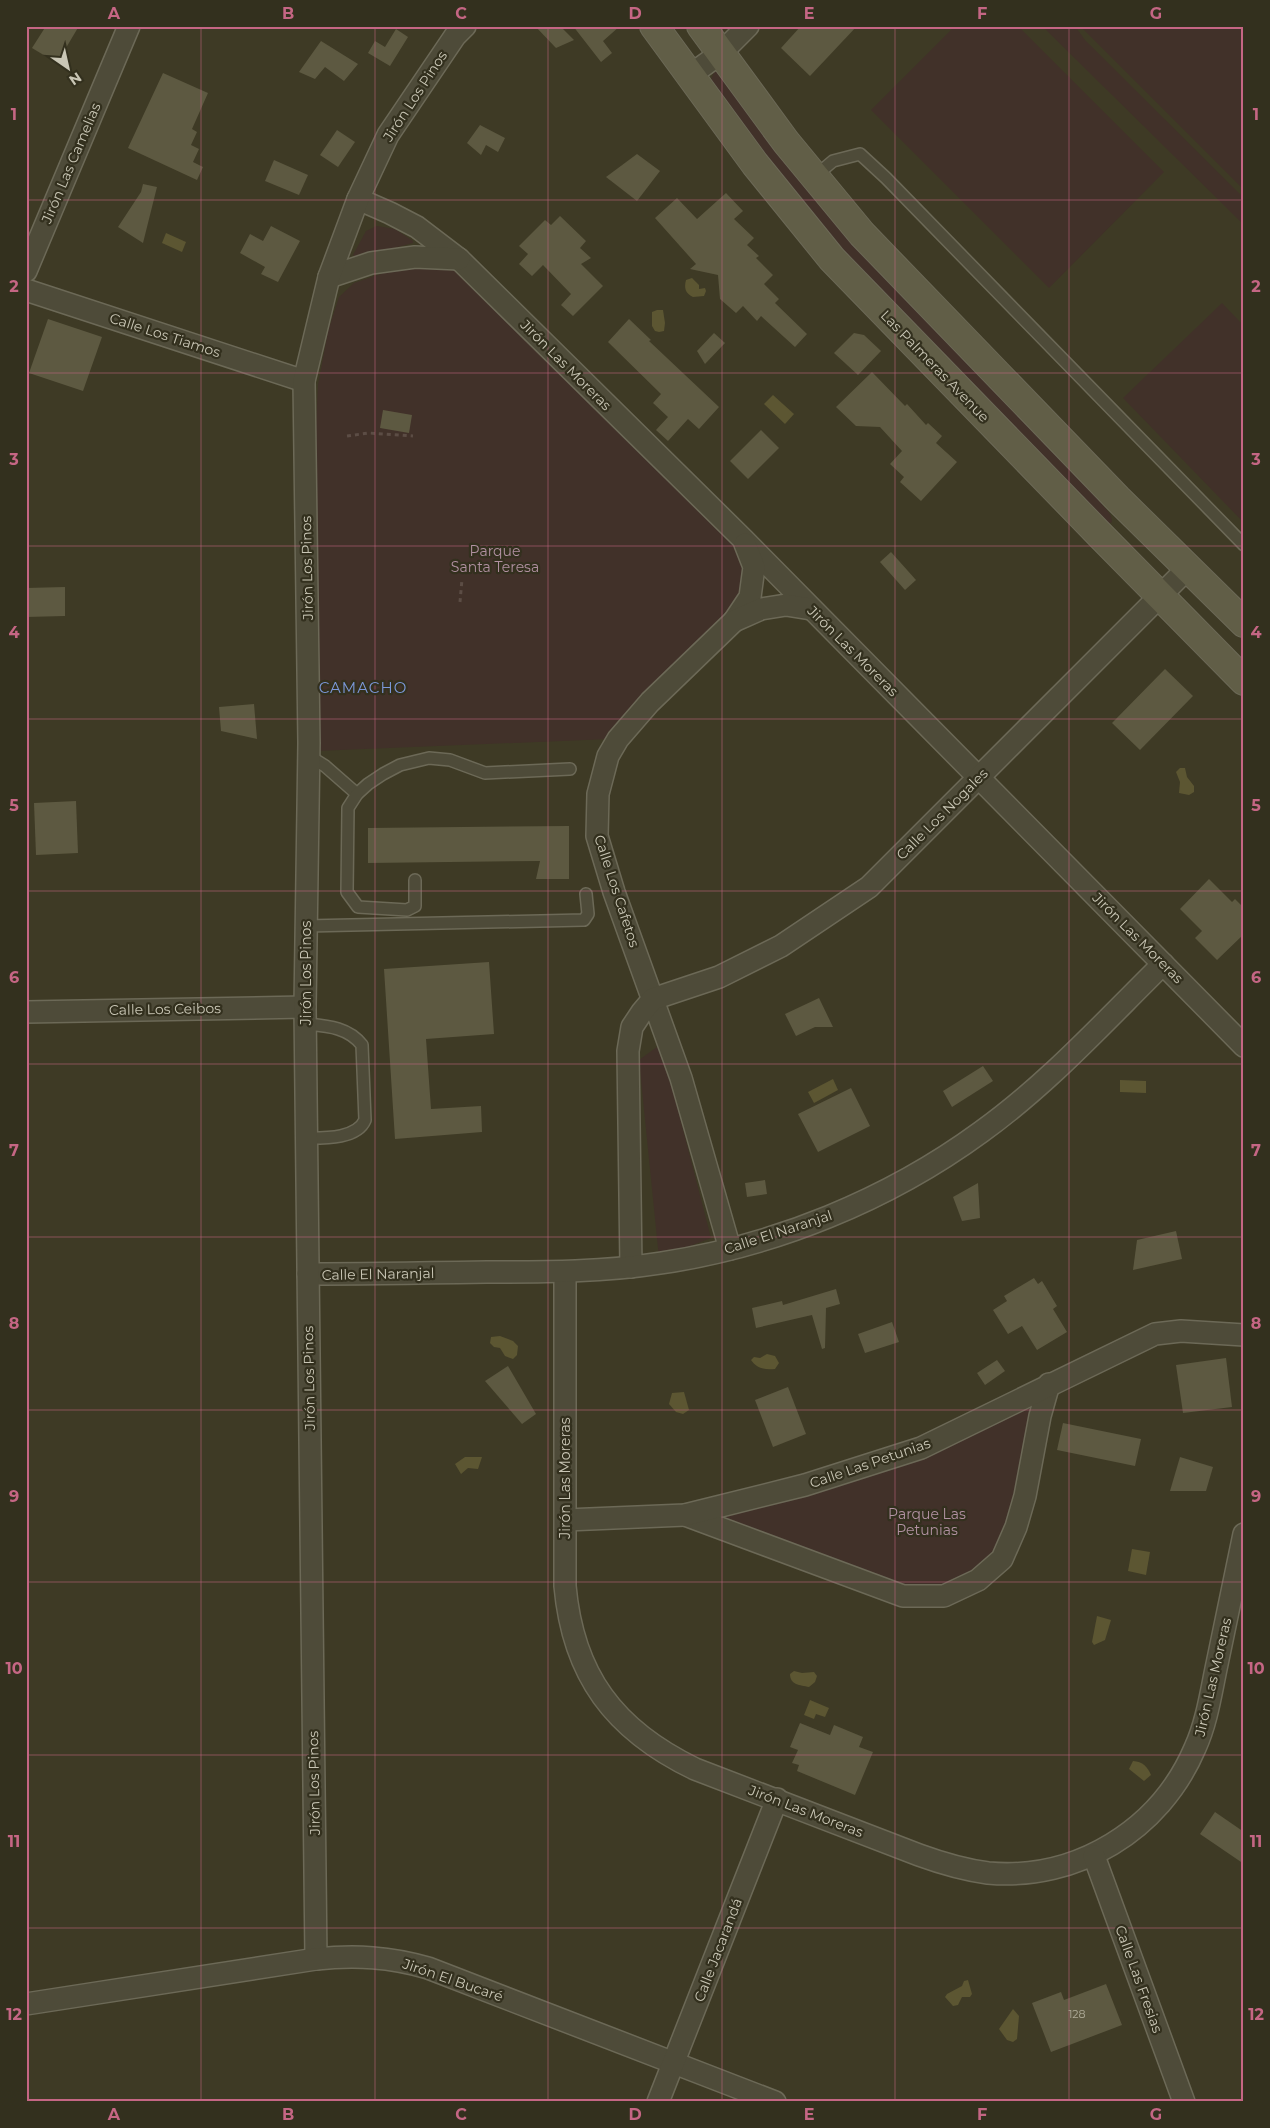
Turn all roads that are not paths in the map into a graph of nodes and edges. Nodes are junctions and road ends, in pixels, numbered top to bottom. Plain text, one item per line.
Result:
1 (129, 26) edge
2 (465, 26) edge
3 (686, 26) edge
4 (701, 26) edge
5 (748, 26) edge
6 (657, 30) edge
7 (721, 53) junction
8 (690, 76) junction
9 (814, 177) junction
10 (358, 199) junction
11 (459, 259) junction
12 (26, 271) edge
13 (329, 277) junction
14 (26, 290) edge
15 (304, 381) junction
16 (1118, 499) junction
17 (1102, 537) junction
18 (744, 540) junction
19 (1244, 545) edge
20 (1188, 568) junction
21 (1160, 596) junction
22 (811, 609) junction
23 (1236, 615) edge
24 (734, 622) junction
25 (1202, 639) junction
26 (1244, 680) edge
27 (309, 756) junction
28 (570, 769) dead end
29 (979, 778) junction
30 (356, 794) junction
31 (415, 880) dead end
32 (586, 894) dead end
33 (306, 926) junction
34 (1163, 964) junction
35 (653, 1000) junction
36 (26, 1012) edge
37 (305, 1015) junction
38 (1244, 1046) edge
39 (307, 1138) junction
40 (730, 1249) junction
41 (631, 1267) junction
42 (565, 1272) junction
43 (308, 1274) junction
44 (1244, 1335) edge
45 (1049, 1384) junction
46 (685, 1515) junction
47 (566, 1520) junction
48 (1244, 1534) edge
49 (777, 1799) junction
50 (1094, 1856) junction
51 (316, 1958) junction
52 (26, 2004) edge
53 (673, 2063) junction
54 (658, 2102) edge
55 (775, 2102) edge
56 (1184, 2102) edge

1 - 12 street, Jirón Las Camelias
2 - 10 street, Jirón Los Pinos
3 - 6 main road
4 - 7 main road
5 - 7 street
6 - 8 main road, Las Palmeras Avenue
7 - 8 street
7 - 9 main road
8 - 17 main road, Las Palmeras Avenue
9 - 16 main road
9 - 19 lane
10 - 11 street, Jirón Las Moreras
10 - 13 street, Jirón Los Pinos
11 - 13 street
11 - 18 street, Jirón Las Moreras
13 - 15 street, Jirón Los Pinos
14 - 15 street, Calle Los Tiamos
15 - 27 street, Jirón Los Pinos
16 - 17 main road
16 - 20 main road
17 - 21 main road, Las Palmeras Avenue
18 - 22 street, Jirón Las Moreras
18 - 24 street, Calle Los Cafetos
20 - 21 street, Calle Los Nogales
20 - 23 main road
21 - 25 main road, Las Palmeras Avenue
21 - 29 street, Calle Los Nogales
22 - 24 street, Calle Los Cafetos
22 - 29 street, Jirón Las Moreras
23 - 25 main road
24 - 35 street, Calle Los Cafetos
25 - 26 main road, Las Palmeras Avenue
27 - 30 lane
27 - 33 street, Jirón Los Pinos
28 - 30 lane
29 - 34 street, Jirón Las Moreras
29 - 35 street, Calle Los Nogales
30 - 31 lane
32 - 33 lane
33 - 37 street, Jirón Los Pinos
34 - 38 street, Jirón Las Moreras
34 - 40 street, Calle El Naranjal
35 - 40 street, Calle Los Cafetos
35 - 41 street
36 - 37 street, Calle Los Ceibos
37 - 39 street, Jirón Los Pinos
37 - 39 lane
39 - 43 street, Jirón Los Pinos
40 - 41 street, Calle El Naranjal
41 - 42 street, Calle El Naranjal
42 - 43 street, Calle El Naranjal
42 - 47 street, Jirón Las Moreras
43 - 51 street, Jirón Los Pinos
44 - 45 street, Calle Las Petunias
45 - 46 street, Calle Las Petunias
45 - 46 street
46 - 47 street, Calle Las Petunias
47 - 49 street, Jirón Las Moreras
48 - 50 street, Jirón Las Moreras
49 - 50 street, Jirón Las Moreras
49 - 53 street, Calle Jacarandá
50 - 56 street, Calle Las Fresias
51 - 52 street, Jirón El Bucaré
51 - 53 street, Jirón El Bucaré
53 - 54 street, Calle Jacarandá
53 - 55 street, Jirón El Bucaré

